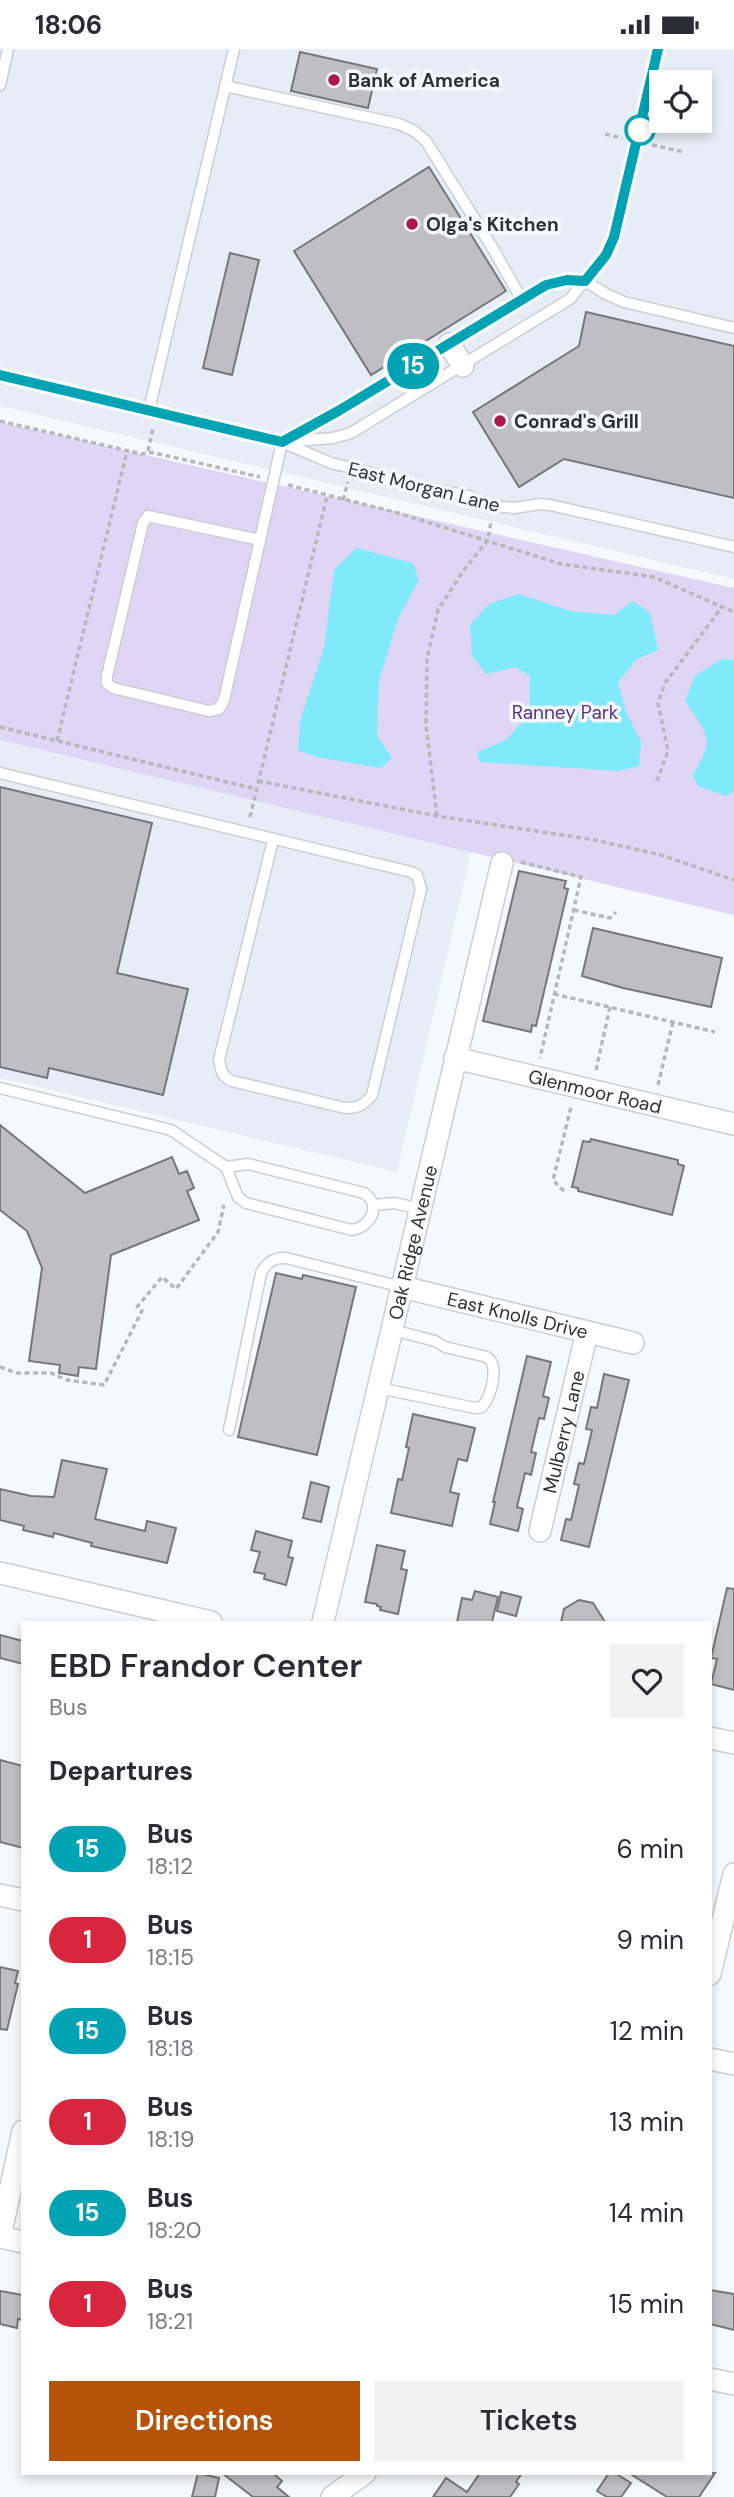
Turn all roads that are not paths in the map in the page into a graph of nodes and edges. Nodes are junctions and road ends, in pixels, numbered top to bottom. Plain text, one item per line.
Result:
1 (8, 49) edge
2 (234, 49) edge
3 (658, 49) edge
4 (0, 85) edge
5 (225, 86) junction
6 (585, 281) junction
7 (522, 300) junction
8 (734, 328) edge
9 (449, 344) junction
10 (463, 366) junction
11 (0, 375) edge
12 (153, 411) junction
13 (282, 442) junction
14 (260, 540) junction
15 (734, 547) edge
16 (0, 773) edge
17 (273, 840) junction
18 (509, 862) road end
19 (456, 1058) junction
20 (0, 1088) edge
21 (734, 1125) edge
22 (226, 1167) junction
23 (374, 1205) junction
24 (421, 1209) junction
25 (402, 1287) junction
26 (393, 1330) junction
27 (587, 1332) junction
28 (632, 1343) dead end
29 (379, 1388) junction
30 (229, 1430) dead end
31 (540, 1531) dead end
32 (0, 1573) edge
33 (207, 1621) edge
34 (323, 1621) edge
35 (712, 1738) edge
36 (734, 1743) edge
37 (734, 1874) edge
38 (0, 1895) edge
39 (21, 1900) edge
40 (712, 1966) edge
41 (712, 2059) edge
42 (734, 2064) edge
43 (21, 2140) edge
44 (0, 2237) edge
45 (21, 2242) edge
46 (712, 2379) edge
47 (734, 2384) edge
48 (362, 2475) edge
49 (332, 2497) edge

1 - 4 lane
2 - 5 lane
3 - 6 lane
5 - 7 lane
5 - 12 lane
6 - 7 lane
6 - 8 lane
6 - 10 lane
7 - 9 lane
9 - 10 street
9 - 13 lane
10 - 13 lane
11 - 12 lane
12 - 13 lane
13 - 14 lane
13 - 15 lane, East Morgan Lane
14 - 14 lane
16 - 17 lane
17 - 17 lane
18 - 19 street, Oak Ridge Avenue
19 - 21 street, Glenmoor Road
19 - 24 street, Oak Ridge Avenue
20 - 22 lane
22 - 23 lane
22 - 23 lane
23 - 24 lane
24 - 25 street, Oak Ridge Avenue
25 - 26 street, Oak Ridge Avenue
25 - 27 street, East Knolls Drive
25 - 30 lane
26 - 29 street, Oak Ridge Avenue
26 - 29 lane
27 - 28 street, East Knolls Drive
27 - 31 street, Mulberry Lane
29 - 34 street, Oak Ridge Avenue
32 - 33 street
35 - 36 street
37 - 40 street
38 - 39 street
41 - 42 street
43 - 44 street
44 - 45 street
46 - 47 street
48 - 49 street

